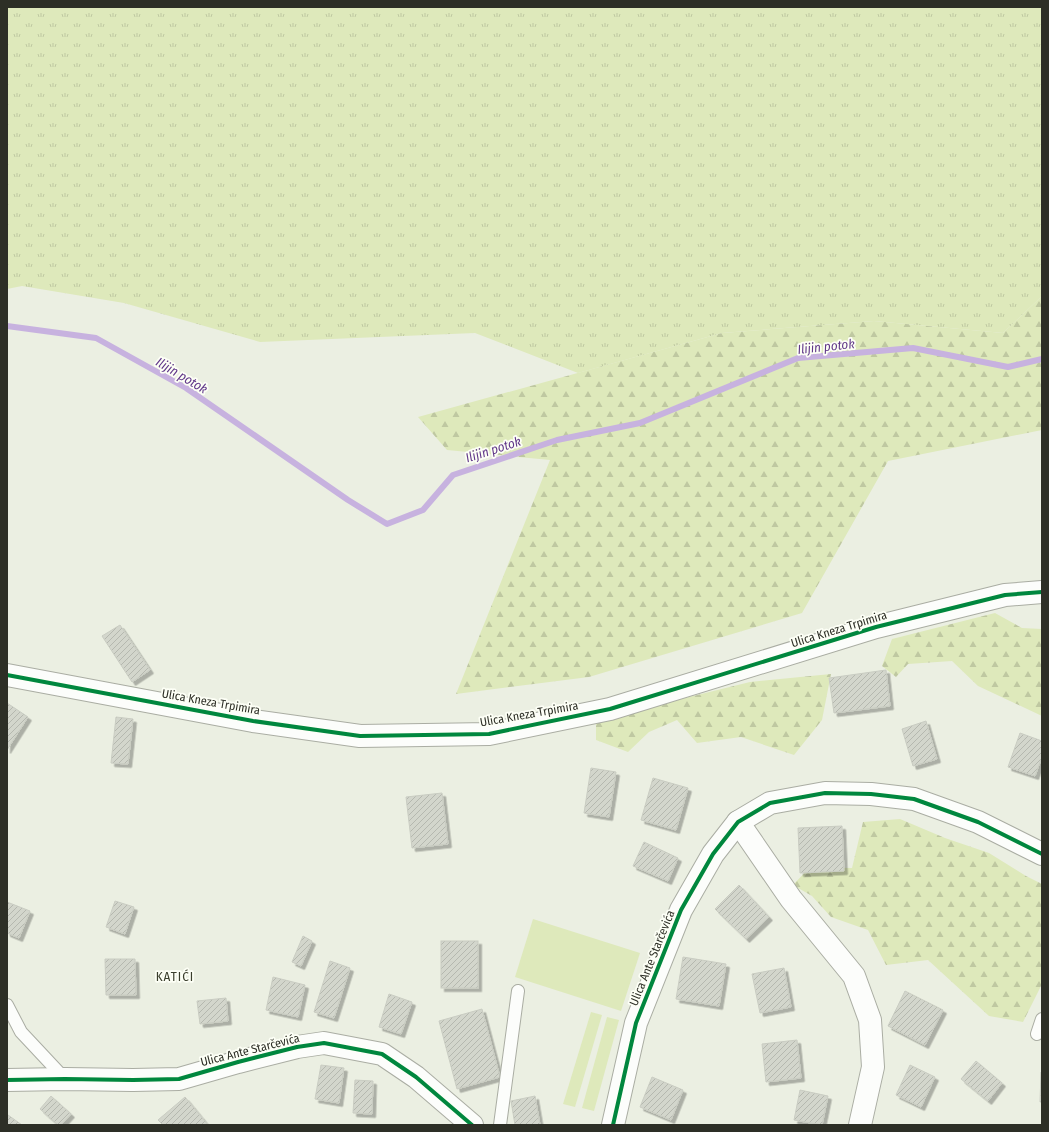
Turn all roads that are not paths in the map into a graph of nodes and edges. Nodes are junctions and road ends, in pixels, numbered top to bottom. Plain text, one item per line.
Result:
1 (1042, 592) edge
2 (7, 675) edge
3 (738, 822) junction
4 (1042, 854) edge
5 (518, 991) dead end
6 (7, 1004) edge
7 (1042, 1019) edge
8 (1037, 1034) dead end
9 (65, 1079) junction
10 (7, 1080) edge
11 (472, 1125) edge
12 (500, 1125) edge
13 (613, 1125) edge
14 (860, 1125) edge

1 - 2 street, Ulica Kneza Trpimira
3 - 4 street, Ulica Ante Starčevića
3 - 13 street, Ulica Ante Starčevića
3 - 14 street
5 - 12 lane
6 - 9 lane
7 - 8 lane
9 - 10 street, Ulica Ante Starčevića
9 - 11 street, Ulica Ante Starčevića

